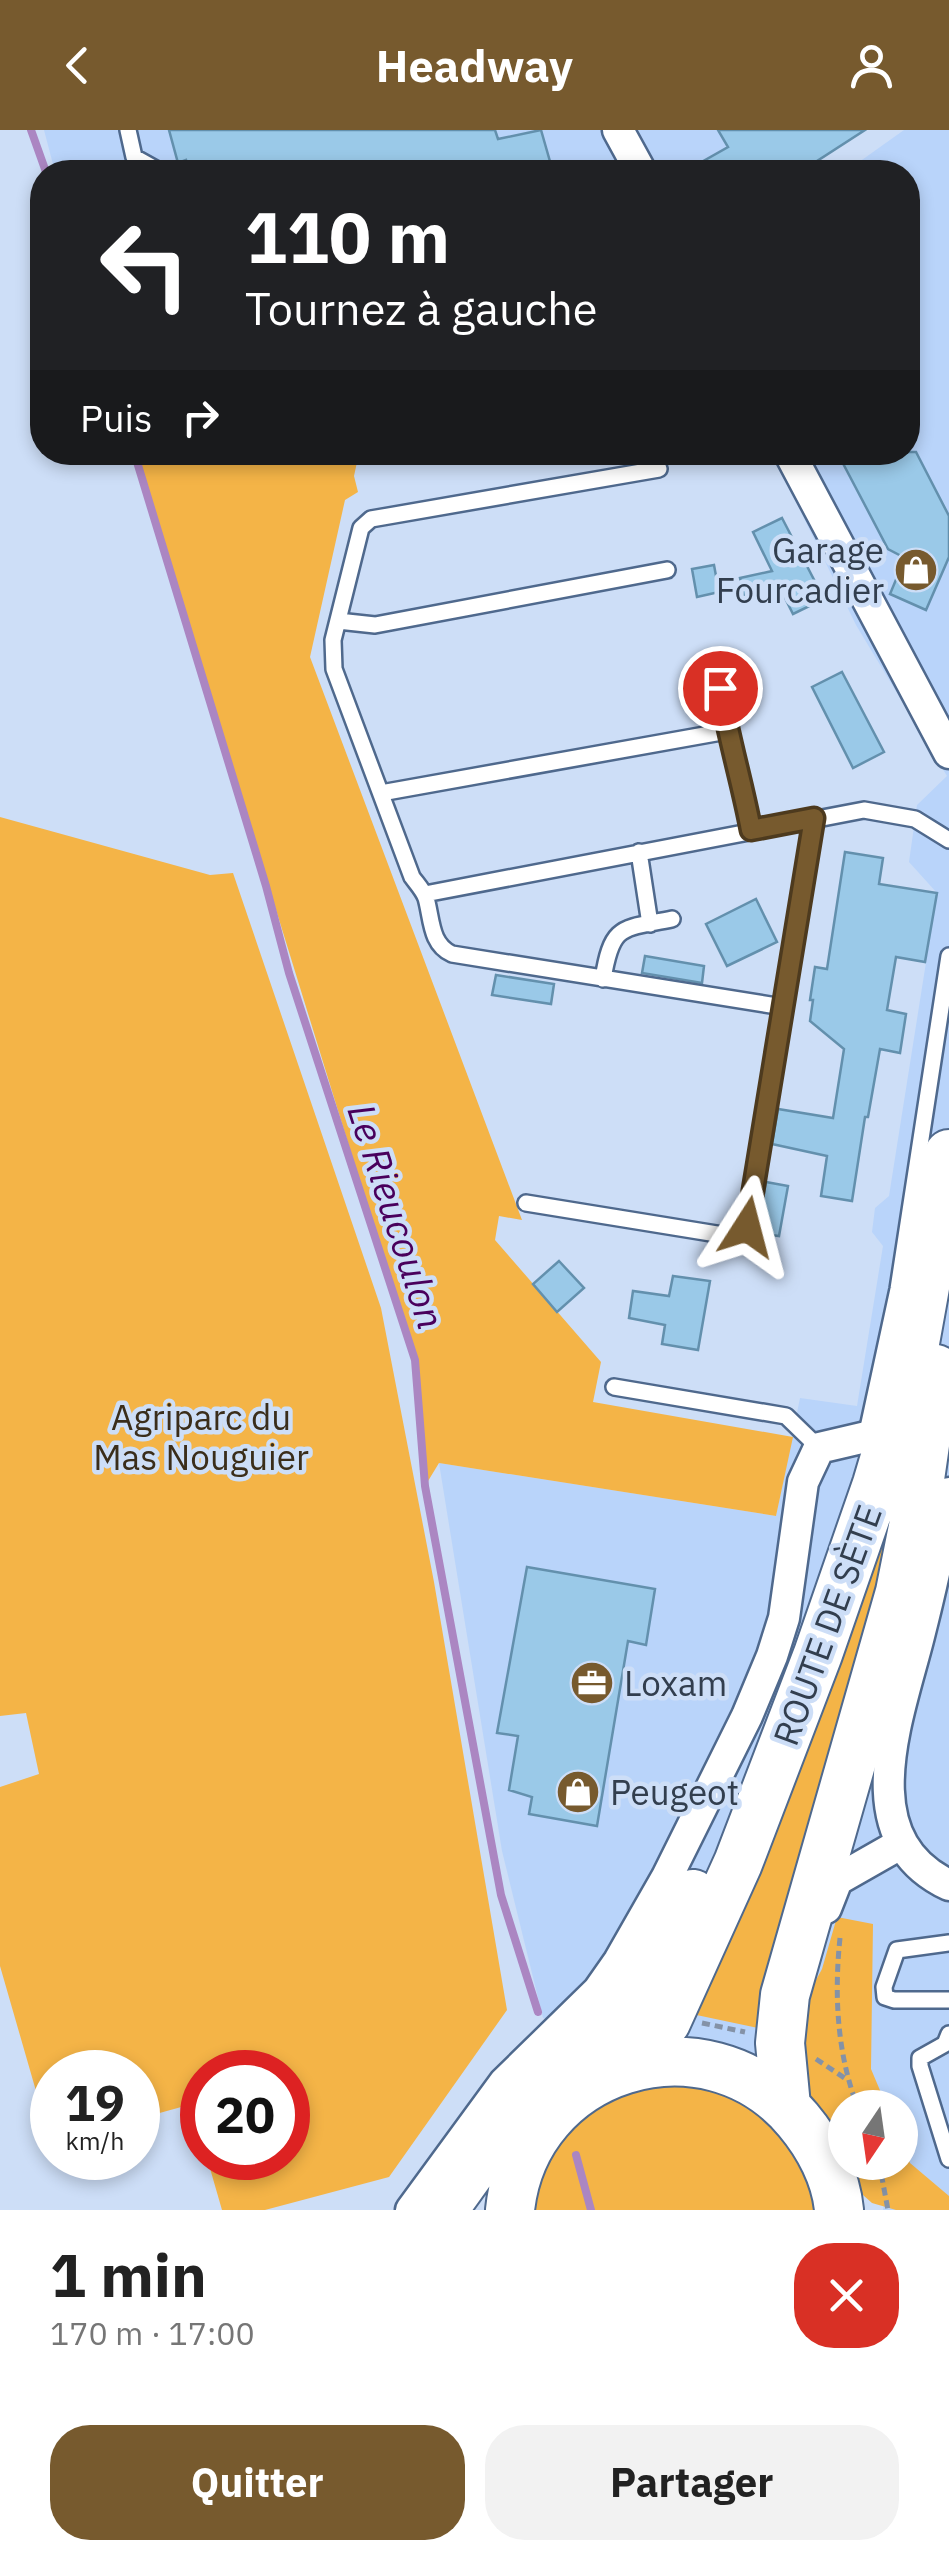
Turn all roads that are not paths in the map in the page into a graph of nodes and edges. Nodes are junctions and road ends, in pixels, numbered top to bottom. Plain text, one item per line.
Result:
1 (128, 130) edge
2 (618, 130) edge
3 (139, 160) edge
4 (634, 160) edge
5 (797, 465) edge
6 (658, 469) dead end
7 (667, 570) dead end
8 (338, 621) junction
9 (720, 688) dead end
10 (727, 731) junction
11 (949, 754) edge
12 (380, 793) junction
13 (814, 818) junction
14 (751, 830) junction
15 (949, 840) edge
16 (638, 852) junction
17 (425, 894) junction
18 (672, 920) dead end
19 (650, 924) junction
20 (949, 956) edge
21 (603, 979) junction
22 (783, 1007) junction
23 (949, 1154) edge
24 (526, 1203) dead end
25 (949, 1269) edge
26 (614, 1387) dead end
27 (859, 1453) junction
28 (949, 1493) edge
29 (935, 1531) edge
30 (791, 1726) junction
31 (902, 1843) junction
32 (949, 1885) edge
33 (949, 1942) edge
34 (800, 1948) junction
35 (949, 2000) edge
36 (949, 2034) edge
37 (629, 2067) junction
38 (786, 2106) junction
39 (949, 2159) edge
40 (515, 2188) edge
41 (845, 2205) edge
42 (411, 2210) edge
43 (443, 2210) edge
44 (482, 2210) edge

1 - 3 lane
2 - 4 street
5 - 11 street
6 - 8 lane
7 - 8 lane
8 - 12 lane
9 - 10 lane
10 - 12 lane
10 - 14 lane
12 - 17 lane
13 - 14 lane
13 - 15 lane
13 - 22 lane
14 - 16 lane
16 - 17 lane
16 - 19 lane
17 - 21 lane
18 - 19 lane
19 - 21 lane
20 - 27 lane
21 - 22 lane
22 - 24 lane
23 - 27 main road, ROUTE DE SÈTE
25 - 29 main road, ROUTE DE SÈTE
26 - 27 lane
27 - 29 street
27 - 30 main road, ROUTE DE SÈTE
27 - 42 street
28 - 29 street
29 - 31 street
29 - 34 main road, ROUTE DE SÈTE
30 - 37 main road, ROUTE DE SÈTE
30 - 43 main road
31 - 32 street
31 - 34 street
33 - 35 lane
34 - 38 main road, ROUTE DE SÈTE
36 - 39 lane
37 - 38 main road
37 - 40 main road
38 - 41 main road
40 - 44 main road

